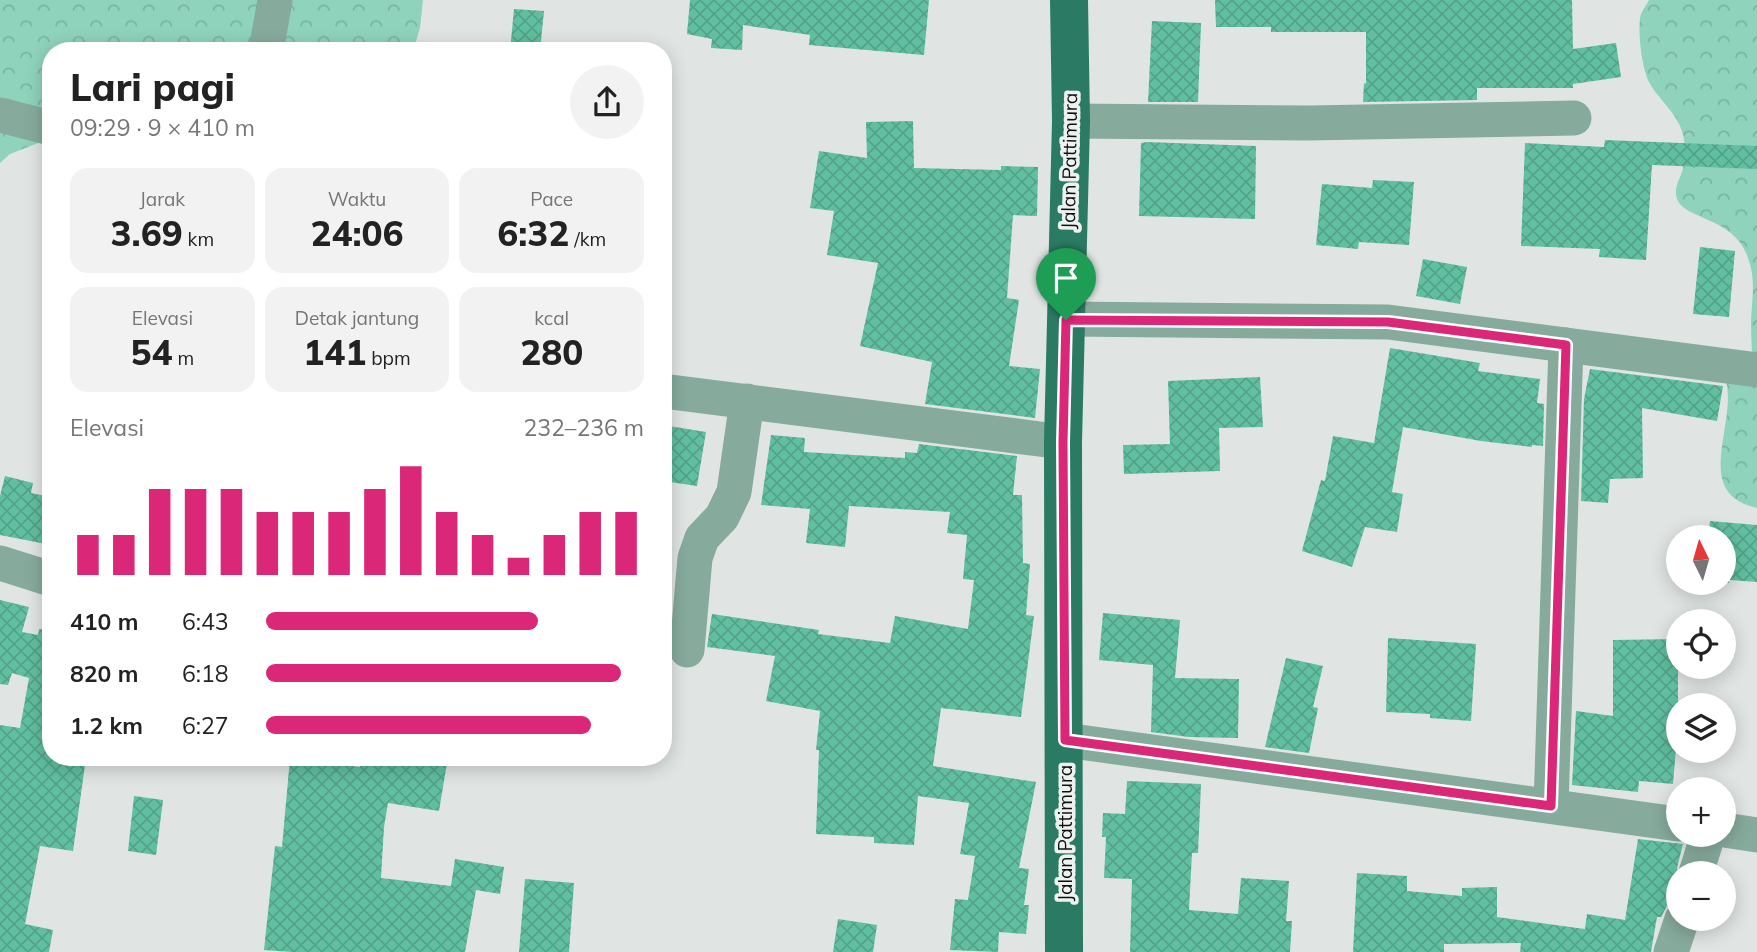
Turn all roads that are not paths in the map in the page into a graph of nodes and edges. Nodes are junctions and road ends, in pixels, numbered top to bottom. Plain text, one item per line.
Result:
1 (275, 0) edge
2 (1069, 0) edge
3 (268, 42) edge
4 (0, 116) edge
5 (1574, 118) dead end
6 (1071, 121) junction
7 (42, 126) edge
8 (1066, 320) junction
9 (1566, 345) junction
10 (1757, 370) edge
11 (672, 392) edge
12 (747, 401) junction
13 (1063, 442) junction
14 (0, 563) edge
15 (42, 576) edge
16 (687, 650) dead end
17 (1065, 740) junction
18 (1551, 806) junction
19 (1666, 822) edge
20 (1736, 832) edge
21 (1757, 835) edge
22 (1678, 931) edge
23 (1064, 952) edge
24 (1671, 952) edge

1 - 3 street
2 - 6 main road, Jalan Pattimura
4 - 7 street
5 - 6 street
6 - 8 main road, Jalan Pattimura
8 - 9 street
8 - 13 main road, Jalan Pattimura
9 - 10 street
9 - 18 street
11 - 12 street
12 - 13 street
12 - 16 street
13 - 17 main road, Jalan Pattimura
14 - 15 street
17 - 18 street
17 - 23 main road, Jalan Pattimura
18 - 19 street
20 - 21 street
22 - 24 street

